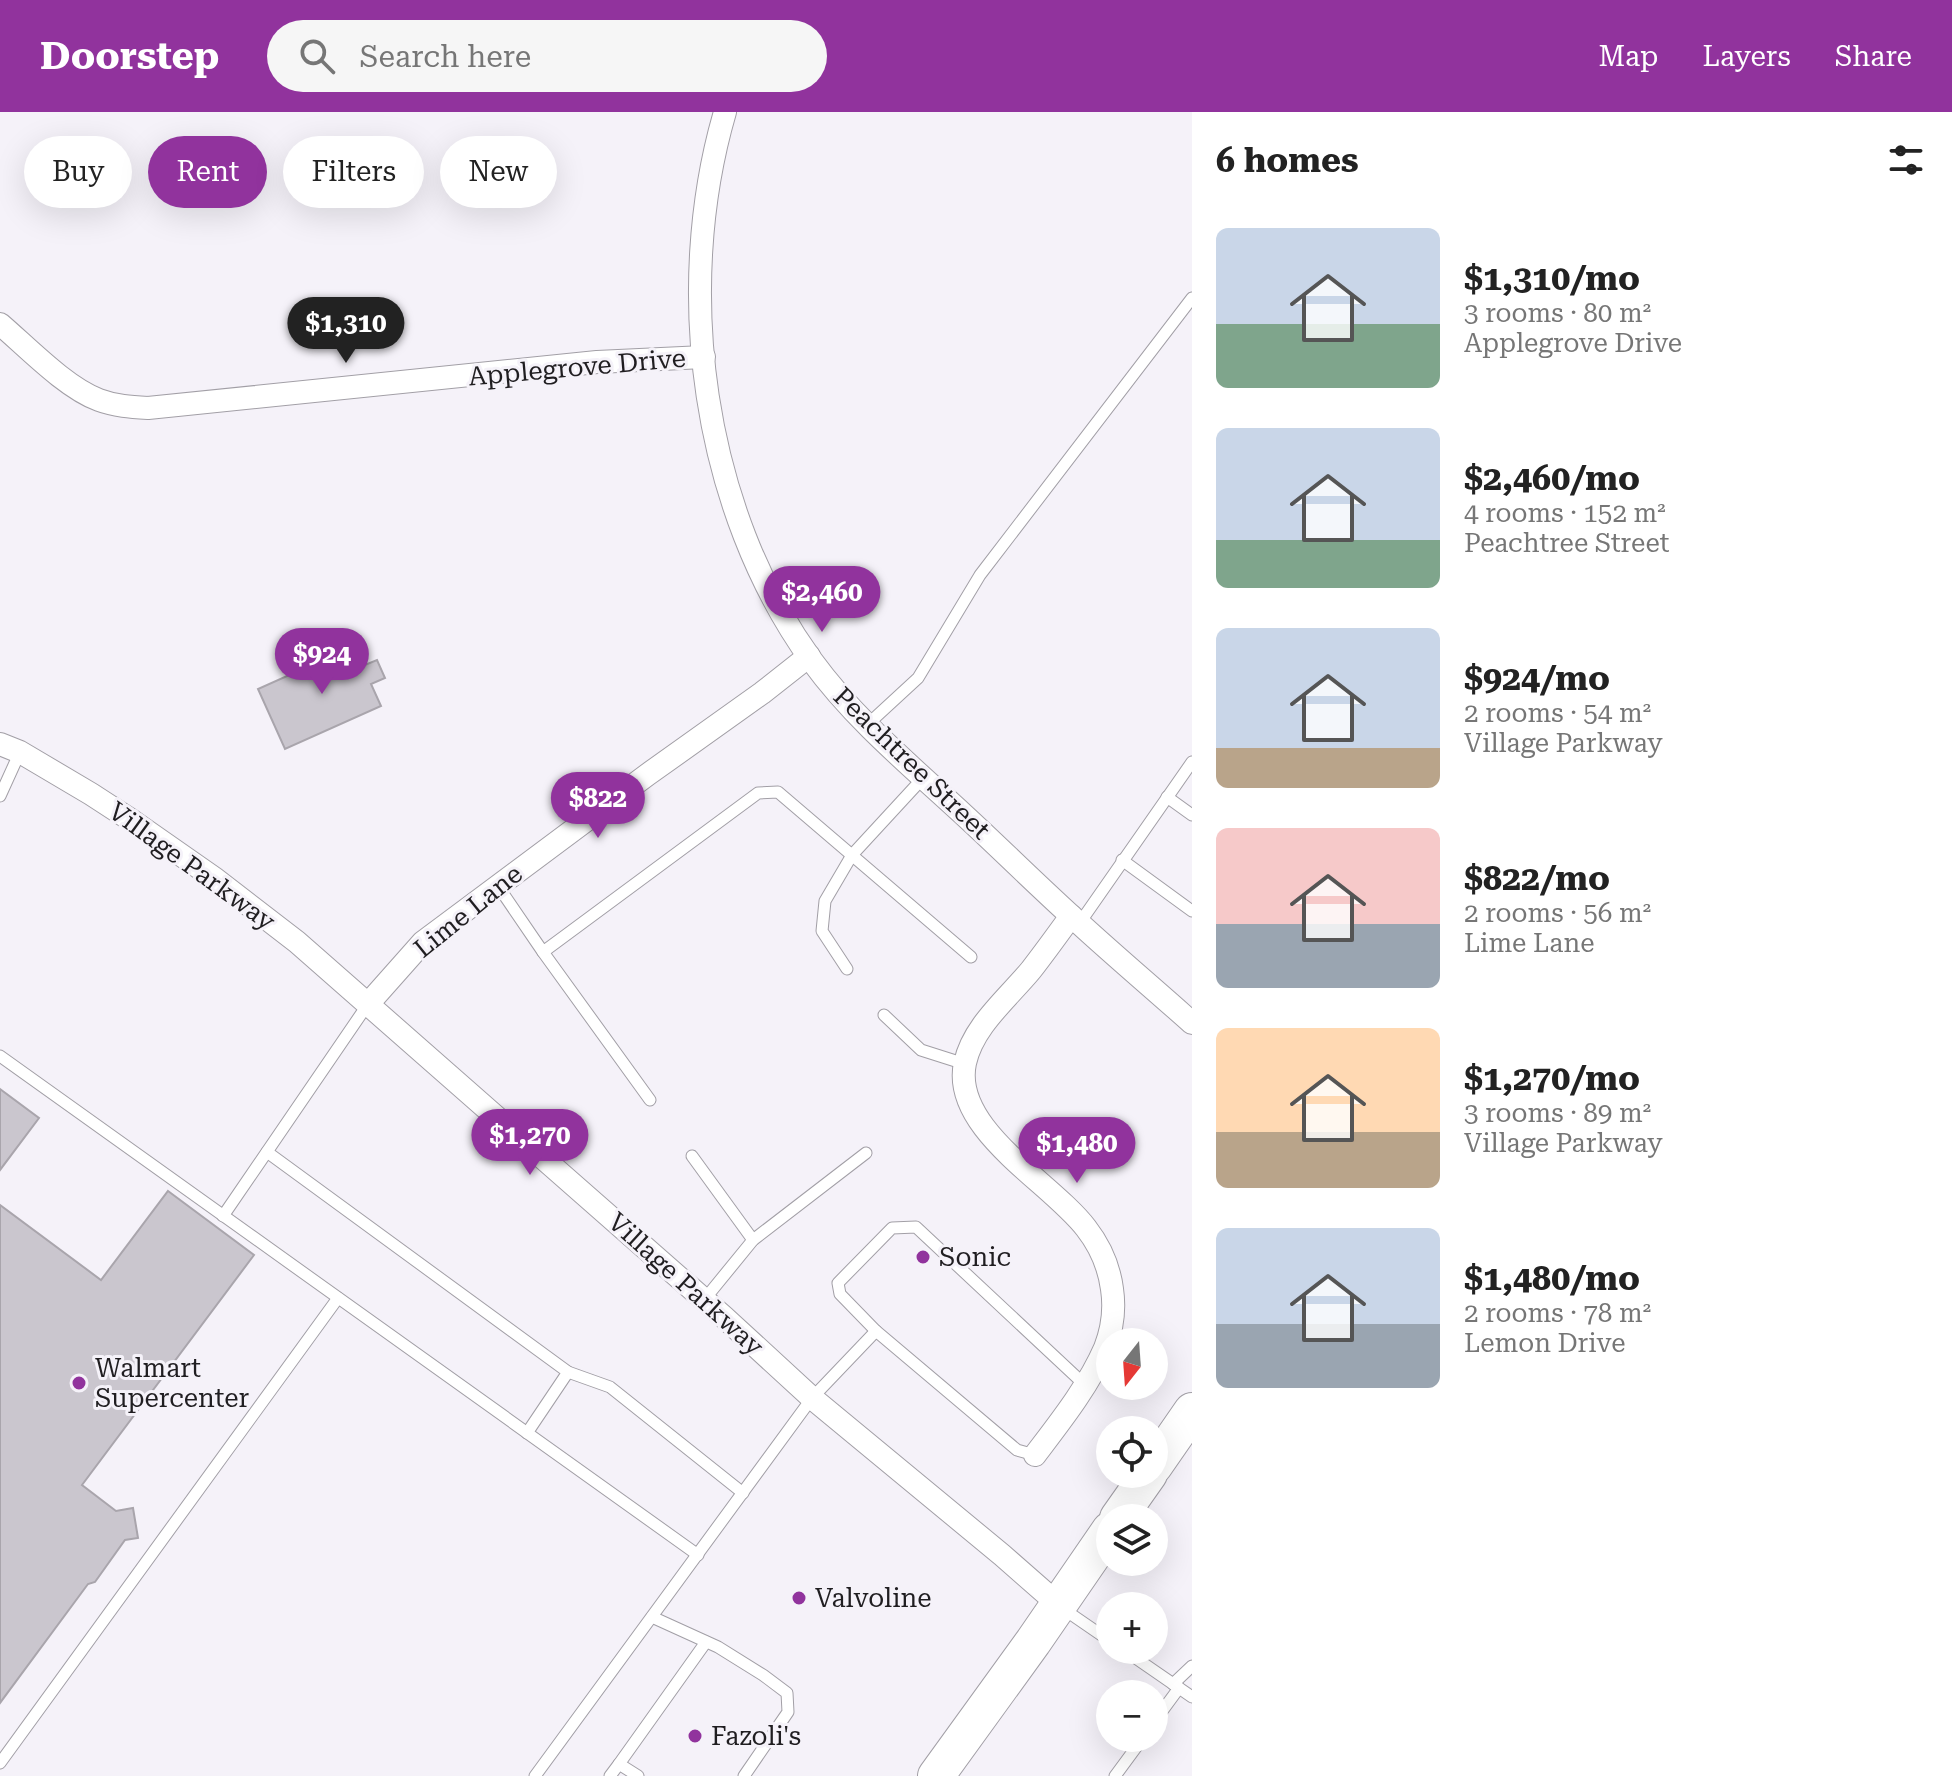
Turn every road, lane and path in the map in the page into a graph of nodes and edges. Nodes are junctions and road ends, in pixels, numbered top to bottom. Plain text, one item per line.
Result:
1 (725, 112) edge
2 (1192, 298) edge
3 (0, 324) edge
4 (704, 357) junction
5 (809, 656) junction
6 (867, 725) junction
7 (10, 748) edge
8 (1192, 762) edge
9 (923, 778) junction
10 (0, 796) edge
11 (1167, 797) junction
12 (1192, 815) edge
13 (852, 855) junction
14 (1122, 860) junction
15 (498, 886) junction
16 (1192, 911) edge
17 (1075, 920) junction
18 (543, 952) junction
19 (971, 957) dead end
20 (847, 969) dead end
21 (368, 1004) junction
22 (884, 1015) dead end
23 (1192, 1023) edge
24 (0, 1056) edge
25 (965, 1064) junction
26 (650, 1100) dead end
27 (267, 1152) junction
28 (866, 1153) dead end
29 (692, 1156) dead end
30 (223, 1216) junction
31 (753, 1240) junction
32 (338, 1298) junction
33 (704, 1300) junction
34 (876, 1331) junction
35 (568, 1372) junction
36 (1085, 1385) junction
37 (812, 1398) junction
38 (1192, 1411) edge
39 (527, 1433) junction
40 (1168, 1446) edge
41 (1035, 1455) joint
42 (743, 1493) junction
43 (1096, 1551) edge
44 (698, 1555) junction
45 (1059, 1605) junction
46 (652, 1617) junction
47 (1096, 1631) edge
48 (706, 1642) junction
49 (1144, 1664) edge
50 (1192, 1666) edge
51 (1176, 1686) junction
52 (1192, 1697) edge
53 (1168, 1699) edge
54 (1133, 1752) edge
55 (0, 1763) edge
56 (619, 1764) junction
57 (535, 1776) edge
58 (610, 1776) edge
59 (638, 1776) edge
60 (744, 1776) edge
61 (936, 1776) edge
62 (1115, 1776) edge

1 - 4 street, Peachtree Street
2 - 6 lane
3 - 4 street, Applegrove Drive
4 - 5 street, Peachtree Street
5 - 6 street, Peachtree Street
5 - 15 street, Lime Lane
6 - 9 street, Peachtree Street
7 - 10 lane
7 - 21 street, Village Parkway
8 - 11 lane
9 - 13 lane
9 - 17 street, Peachtree Street
11 - 12 lane
11 - 14 lane
13 - 18 lane
13 - 19 lane
13 - 20 lane
14 - 16 lane
14 - 17 lane
15 - 18 lane
15 - 21 street, Lime Lane
17 - 23 street, Peachtree Street
17 - 25 street
18 - 26 lane
21 - 27 lane
21 - 33 street, Village Parkway
22 - 25 lane
24 - 30 lane
25 - 36 street
27 - 30 lane
27 - 35 lane
28 - 31 lane
29 - 31 lane
30 - 32 lane
31 - 33 lane
32 - 39 lane
32 - 55 lane
33 - 37 street, Village Parkway
34 - 36 lane
34 - 37 lane
34 - 41 lane
35 - 39 lane
35 - 42 lane
36 - 41 street
37 - 42 lane
37 - 45 street, Village Parkway
38 - 40 main road
39 - 44 lane
42 - 44 lane
43 - 45 main road
44 - 46 lane
45 - 47 lane
45 - 61 main road
46 - 48 lane
46 - 57 lane
48 - 56 lane
48 - 60 lane
49 - 51 lane
50 - 51 lane
51 - 52 lane
51 - 53 lane
54 - 62 lane
56 - 58 lane
56 - 59 lane

